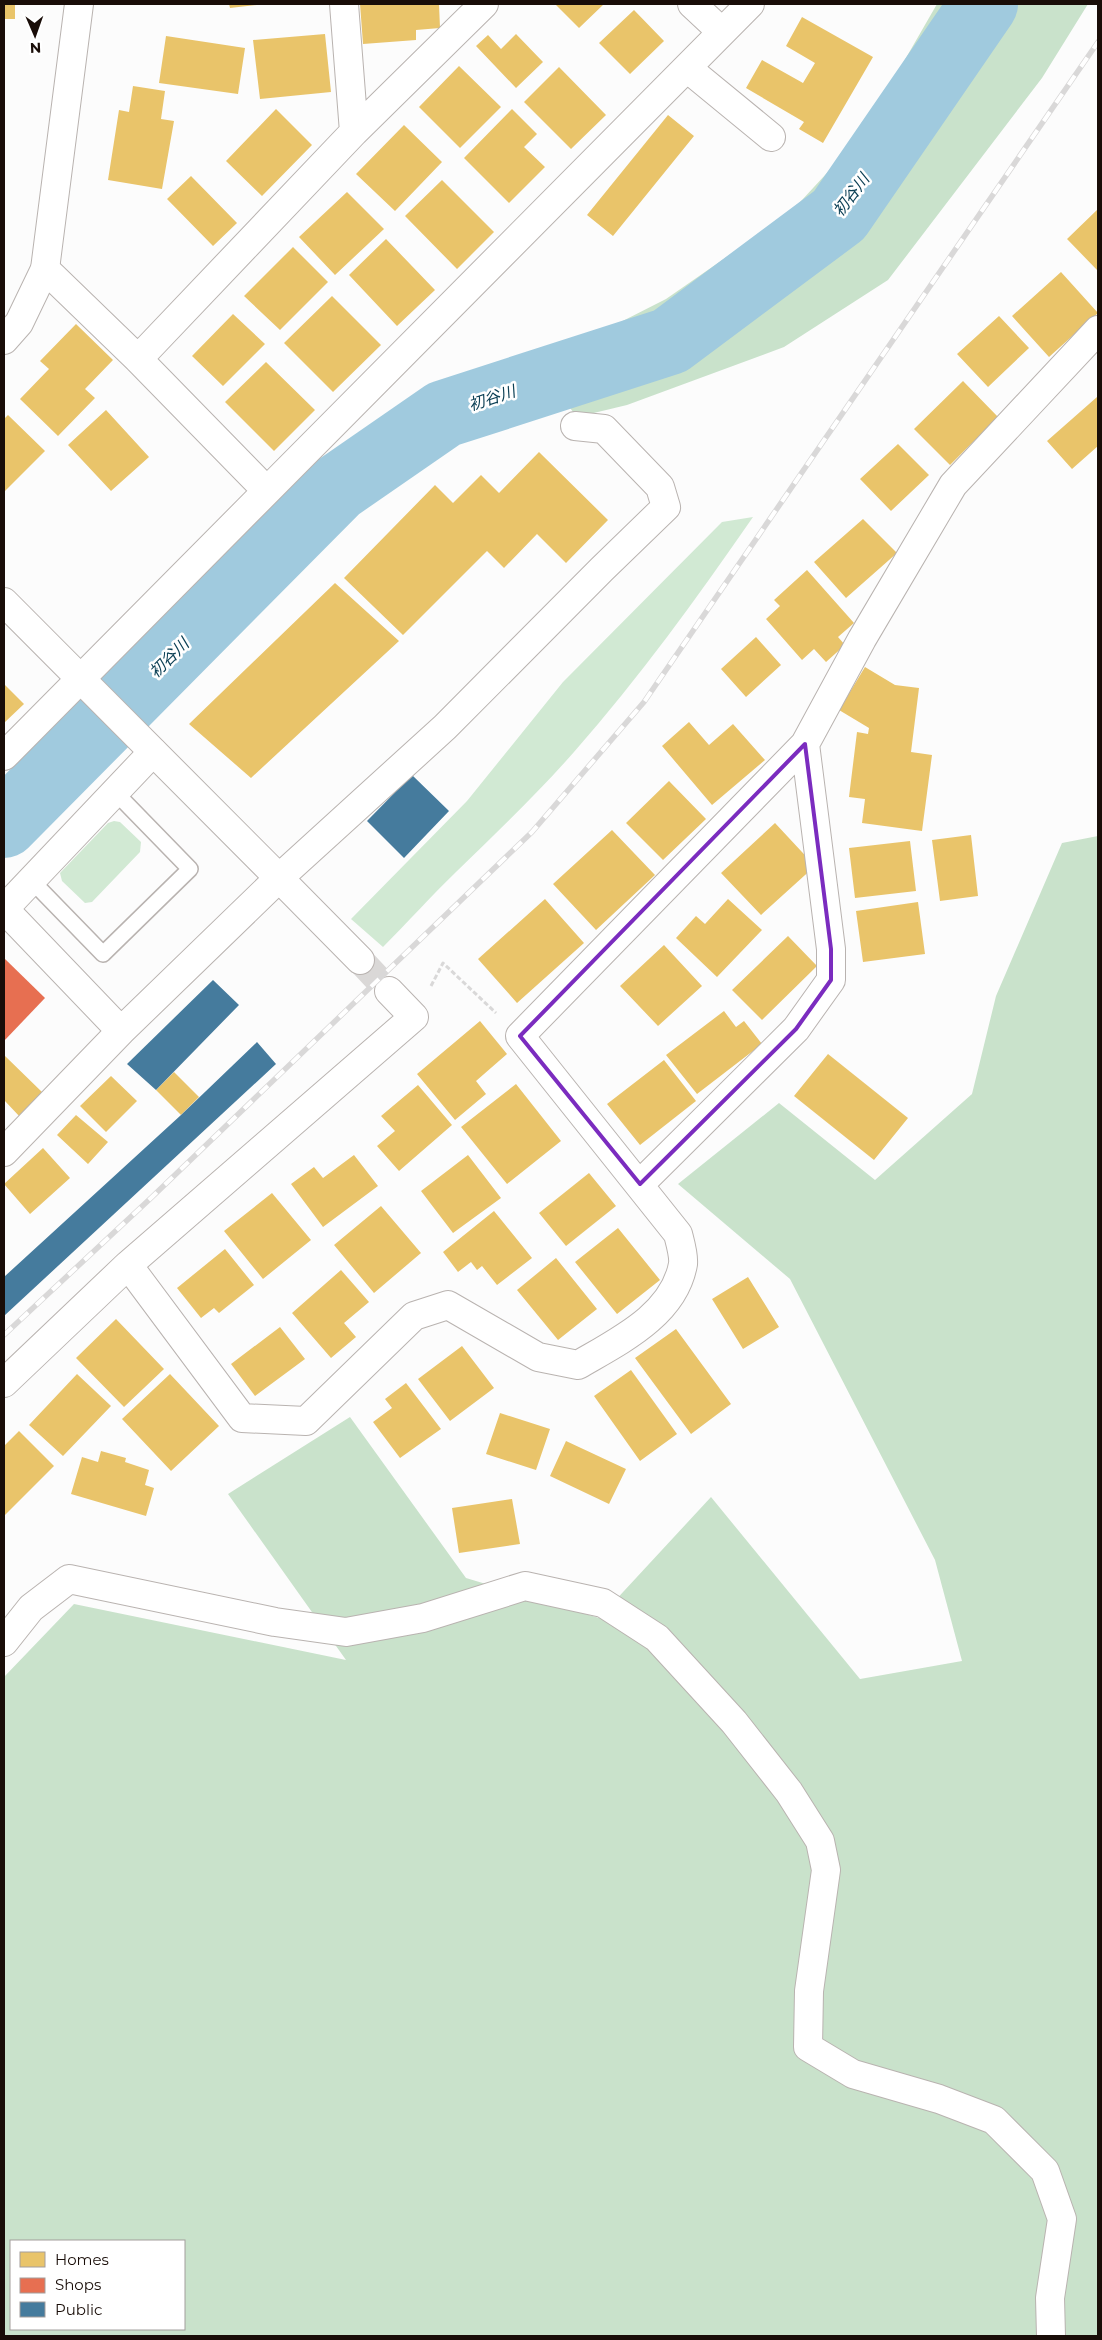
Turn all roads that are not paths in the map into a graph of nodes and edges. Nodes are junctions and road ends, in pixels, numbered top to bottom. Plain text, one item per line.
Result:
1 (79, 4) edge
2 (344, 4) edge
3 (484, 4) edge
4 (692, 4) edge
5 (750, 4) edge
6 (722, 32) junction
7 (687, 68) junction
8 (354, 132) junction
9 (771, 137) dead end
10 (45, 269) junction
11 (1098, 330) edge
12 (4, 340) edge
13 (138, 359) junction
14 (575, 426) dead end
15 (266, 490) junction
16 (4, 602) edge
17 (81, 678) junction
18 (805, 744) junction
19 (153, 752) junction
20 (4, 756) edge
21 (115, 792) junction
22 (279, 878) junction
23 (31, 880) junction
24 (4, 909) edge
25 (360, 960) tunnel mouth
26 (389, 991) tunnel mouth
27 (121, 1031) junction
28 (4, 1152) edge
29 (640, 1184) junction
30 (128, 1266) junction
31 (4, 1383) edge
32 (4, 1642) edge
33 (1051, 2336) edge

1 - 10 street
2 - 8 street
3 - 8 street
4 - 6 street
5 - 6 street
6 - 7 street
7 - 9 street
7 - 15 street
8 - 13 street
10 - 12 street
10 - 13 street
11 - 18 street
13 - 15 street
14 - 22 street
15 - 17 street
16 - 17 street
17 - 19 street
17 - 20 street
18 - 29 street
18 - 29 street
19 - 21 street
19 - 22 street
21 - 23 street
21 - 23 lane
22 - 25 street
22 - 27 street
23 - 24 street
24 - 27 street
26 - 30 street
27 - 28 street
29 - 30 street
30 - 31 street
32 - 33 street

